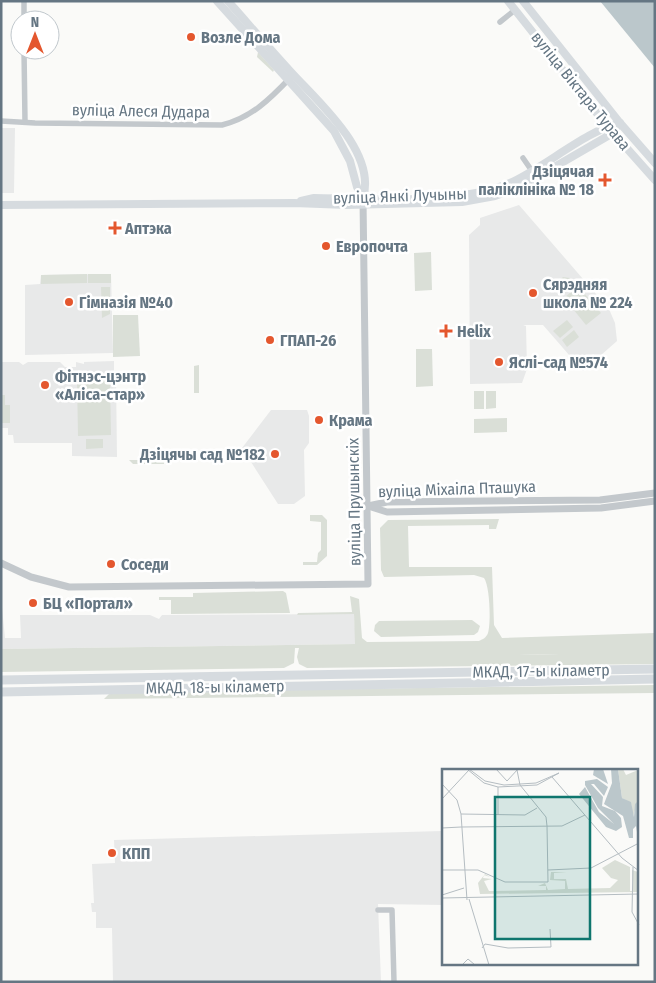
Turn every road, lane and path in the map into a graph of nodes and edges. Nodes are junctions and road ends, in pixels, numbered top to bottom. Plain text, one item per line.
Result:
1 (217, 1) edge
2 (228, 1) edge
3 (508, 1) edge
4 (523, 1) edge
5 (515, 10) junction
6 (500, 22) dead end
7 (24, 60) edge
8 (291, 78) junction
9 (1, 121) edge
10 (25, 122) junction
11 (620, 123) junction
12 (607, 126) junction
13 (613, 132) junction
14 (523, 158) dead end
15 (655, 163) edge
16 (532, 171) junction
17 (537, 178) junction
18 (655, 180) edge
19 (363, 202) junction
20 (1, 205) edge
21 (655, 493) edge
22 (655, 501) edge
23 (368, 506) junction
24 (1, 563) edge
25 (655, 668) edge
26 (428, 677) junction
27 (655, 678) edge
28 (1, 680) edge
29 (1, 692) edge
30 (378, 910) dead end
31 (394, 982) edge

1 - 8 main road
2 - 8 main road
3 - 5 main road, вуліца Віктара Турава
4 - 11 main road, вуліца Віктара Турава
5 - 6 street
5 - 12 main road, вуліца Віктара Турава
7 - 10 street
8 - 10 street, вуліца Алеся Дудара
8 - 19 main road
9 - 10 street, вуліца Алеся Дудара
11 - 12 main road, вуліца Янкі Лучыны
11 - 13 main road, вуліца Янкі Лучыны
11 - 15 main road, вуліца Віктара Турава
12 - 13 main road, вуліца Віктара Турава
12 - 16 main road, вуліца Янкі Лучыны
13 - 17 main road, вуліца Янкі Лучыны
13 - 18 main road, вуліца Віктара Турава
14 - 16 street
16 - 17 street
16 - 19 main road, вуліца Янкі Лучыны
17 - 19 main road, вуліца Янкі Лучыны
19 - 20 main road, вуліца Янкі Лучыны
19 - 23 street, вуліца Прушынскіх
21 - 23 street, вуліца Міхаіла Пташука
22 - 23 street, вуліца Міхаіла Пташука
23 - 24 street, вуліца Прушынскіх
25 - 26 highway, МКАД, 17-ы кіламетр
26 - 27 highway, МКАД, 17-ы кіламетр
26 - 28 highway, МКАД, 18-ы кіламетр
26 - 29 highway, МКАД, 18-ы кіламетр
30 - 31 street

